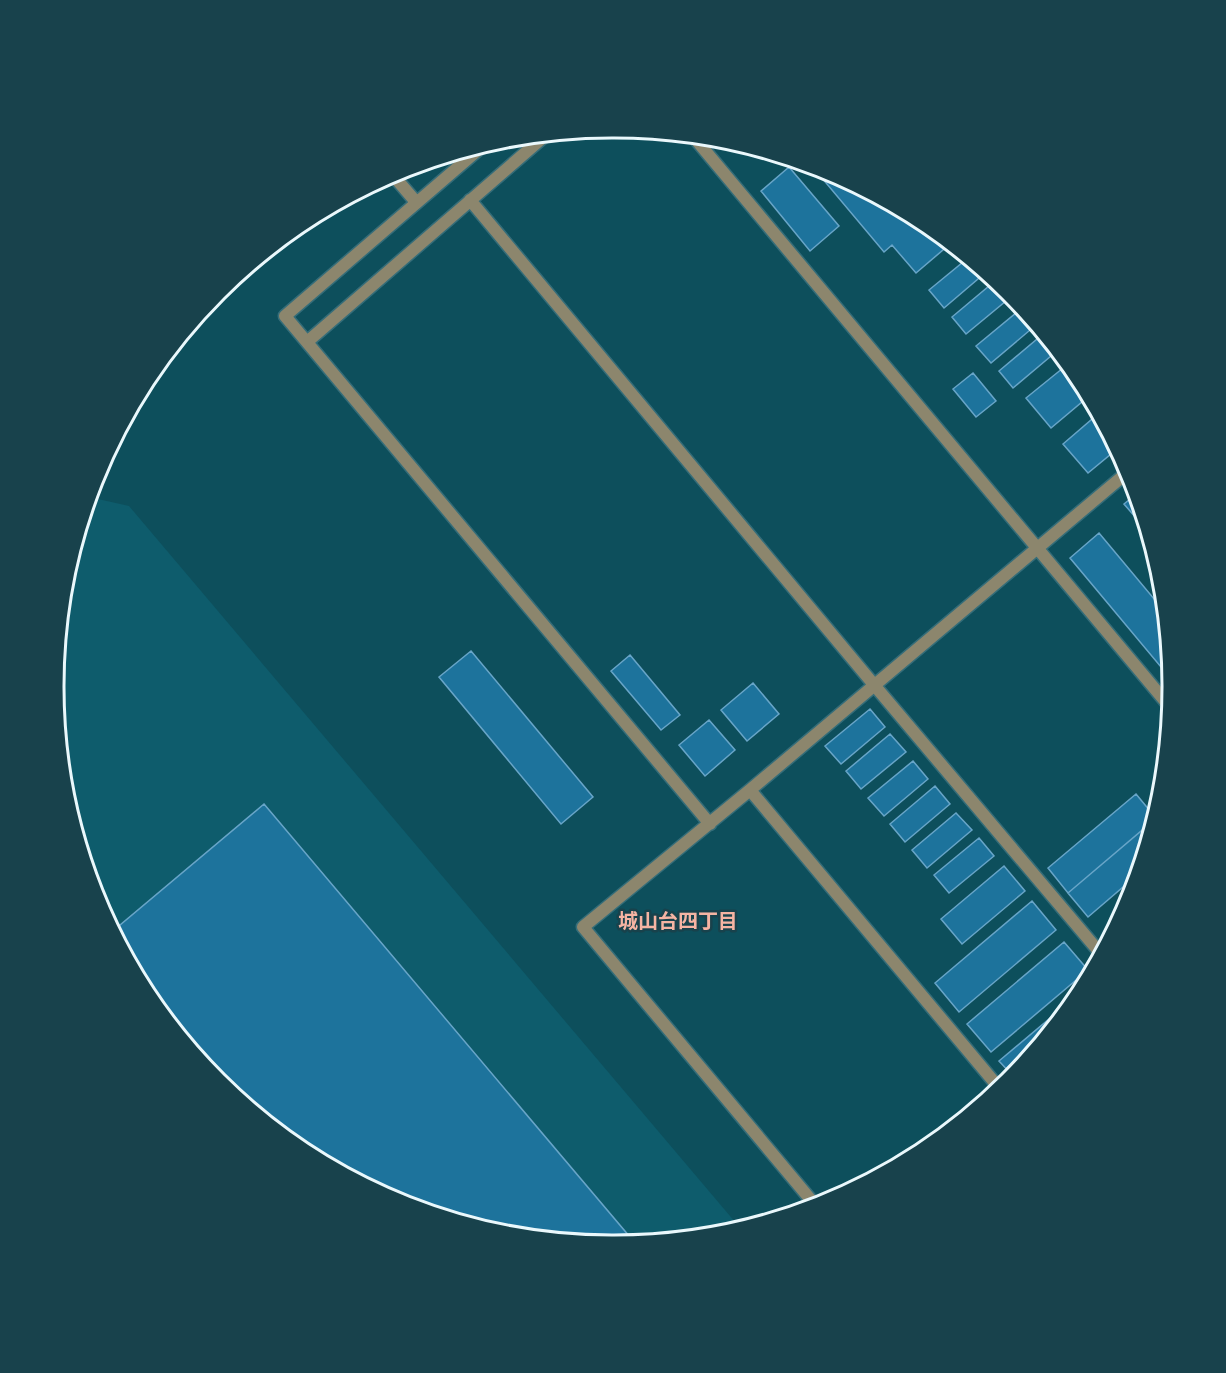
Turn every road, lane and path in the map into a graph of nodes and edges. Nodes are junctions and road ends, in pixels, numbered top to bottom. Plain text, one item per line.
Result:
1 (535, 144) edge
2 (701, 146) edge
3 (469, 158) edge
4 (399, 182) edge
5 (470, 200) junction
6 (416, 202) junction
7 (307, 342) junction
8 (1120, 478) edge
9 (1037, 549) junction
10 (875, 686) junction
11 (1161, 697) edge
12 (750, 790) junction
13 (710, 824) junction
14 (1095, 947) edge
15 (993, 1081) edge
16 (809, 1198) edge

1 - 5 lane
2 - 9 lane
3 - 6 lane
4 - 6 lane
5 - 7 lane
5 - 10 lane
6 - 7 lane
7 - 13 lane
8 - 9 lane
9 - 10 lane
9 - 11 lane
10 - 12 lane
10 - 14 lane
12 - 13 lane
12 - 15 lane
13 - 16 lane

